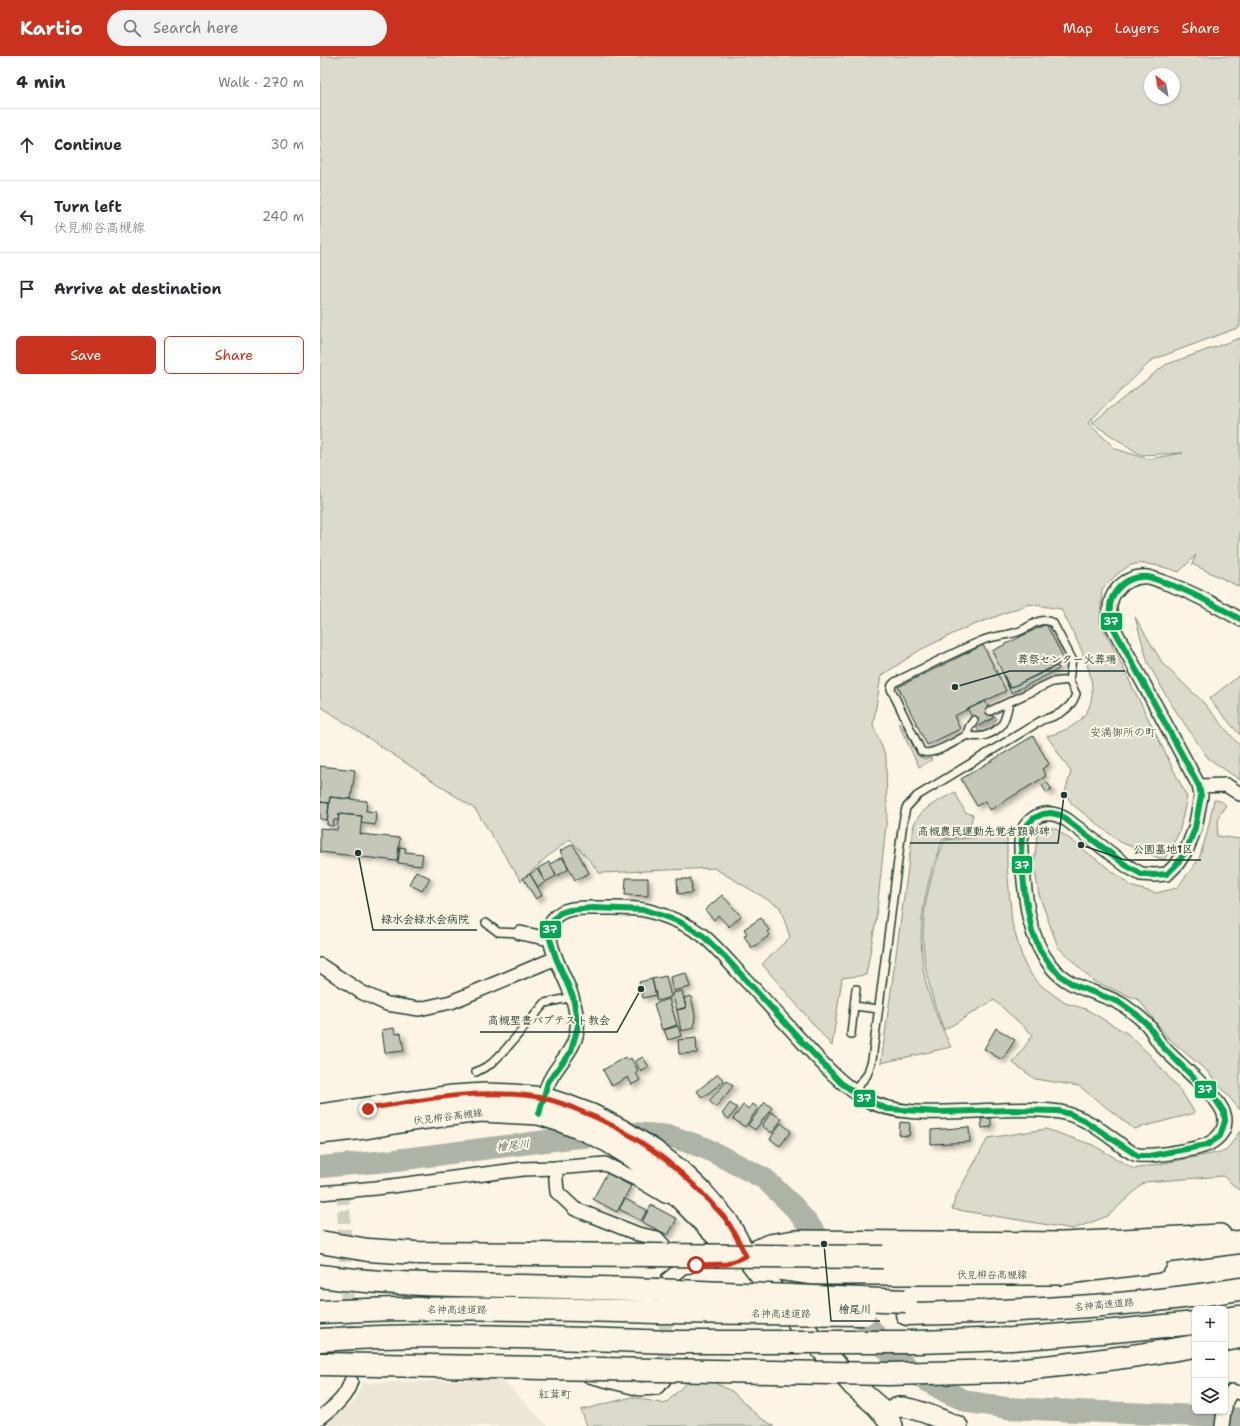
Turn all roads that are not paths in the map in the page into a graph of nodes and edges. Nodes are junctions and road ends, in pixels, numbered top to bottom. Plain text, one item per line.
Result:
1 (1240, 619) edge
2 (1069, 680) junction
3 (1009, 703) junction
4 (990, 711) dead end
5 (974, 720) dead end
6 (967, 735) junction
7 (1199, 786) junction
8 (1240, 794) edge
9 (486, 923) dead end
10 (520, 933) joint
11 (550, 939) junction
12 (556, 958) junction
13 (320, 965) edge
14 (856, 989) dead end
15 (573, 997) junction
16 (854, 1006) junction
17 (879, 1009) junction
18 (851, 1034) dead end
19 (476, 1072) dead end
20 (854, 1091) junction
21 (541, 1106) junction
22 (320, 1115) edge
23 (320, 1133) edge
24 (555, 1168) junction
25 (674, 1192) junction
26 (320, 1194) edge
27 (1240, 1233) edge
28 (320, 1242) edge
29 (1240, 1242) edge
30 (1240, 1250) edge
31 (746, 1256) junction
32 (683, 1267) junction
33 (320, 1276) edge
34 (661, 1285) junction
35 (1240, 1289) edge
36 (907, 1307) junction
37 (320, 1312) edge
38 (1240, 1317) edge
39 (1228, 1319) edge
40 (1192, 1323) edge
41 (1240, 1337) edge
42 (1228, 1339) edge
43 (320, 1340) edge
44 (1192, 1347) edge
45 (320, 1364) edge
46 (320, 1375) edge
47 (664, 1380) dead end
48 (351, 1381) tunnel mouth
49 (1240, 1393) edge
50 (1228, 1400) edge
51 (1224, 1414) edge
52 (320, 1418) edge
53 (888, 1420) edge
54 (958, 1426) edge
55 (1222, 1426) edge

1 - 7 street
2 - 3 lane
2 - 6 lane
2 - 17 lane
3 - 4 lane
3 - 6 lane
5 - 6 lane
7 - 8 street
7 - 20 street
9 - 10 lane
10 - 11 street
11 - 12 street
11 - 20 street
12 - 13 street
12 - 15 street
14 - 16 lane
15 - 19 lane
15 - 21 street
16 - 17 lane
16 - 18 lane
17 - 20 lane
21 - 22 main road, 伏見柳谷高槻線
21 - 23 main road, 伏見柳谷高槻線
21 - 25 main road, 伏見柳谷高槻線
21 - 31 main road, 伏見柳谷高槻線
24 - 25 street
24 - 26 street
24 - 32 street
25 - 31 main road, 伏見柳谷高槻線
27 - 31 main road
28 - 29 highway, bridge
30 - 31 main road, 伏見柳谷高槻線
31 - 32 street
31 - 53 main road, 伏見柳谷高槻線
32 - 34 street
33 - 34 highway
34 - 36 highway, bridge
35 - 36 highway, 名神高速道路
36 - 37 highway, 名神高速道路, bridge
38 - 39 highway
40 - 43 highway, bridge
41 - 42 highway
44 - 45 highway, bridge
46 - 47 street
48 - 52 street
49 - 50 street
51 - 55 street
53 - 54 main road

